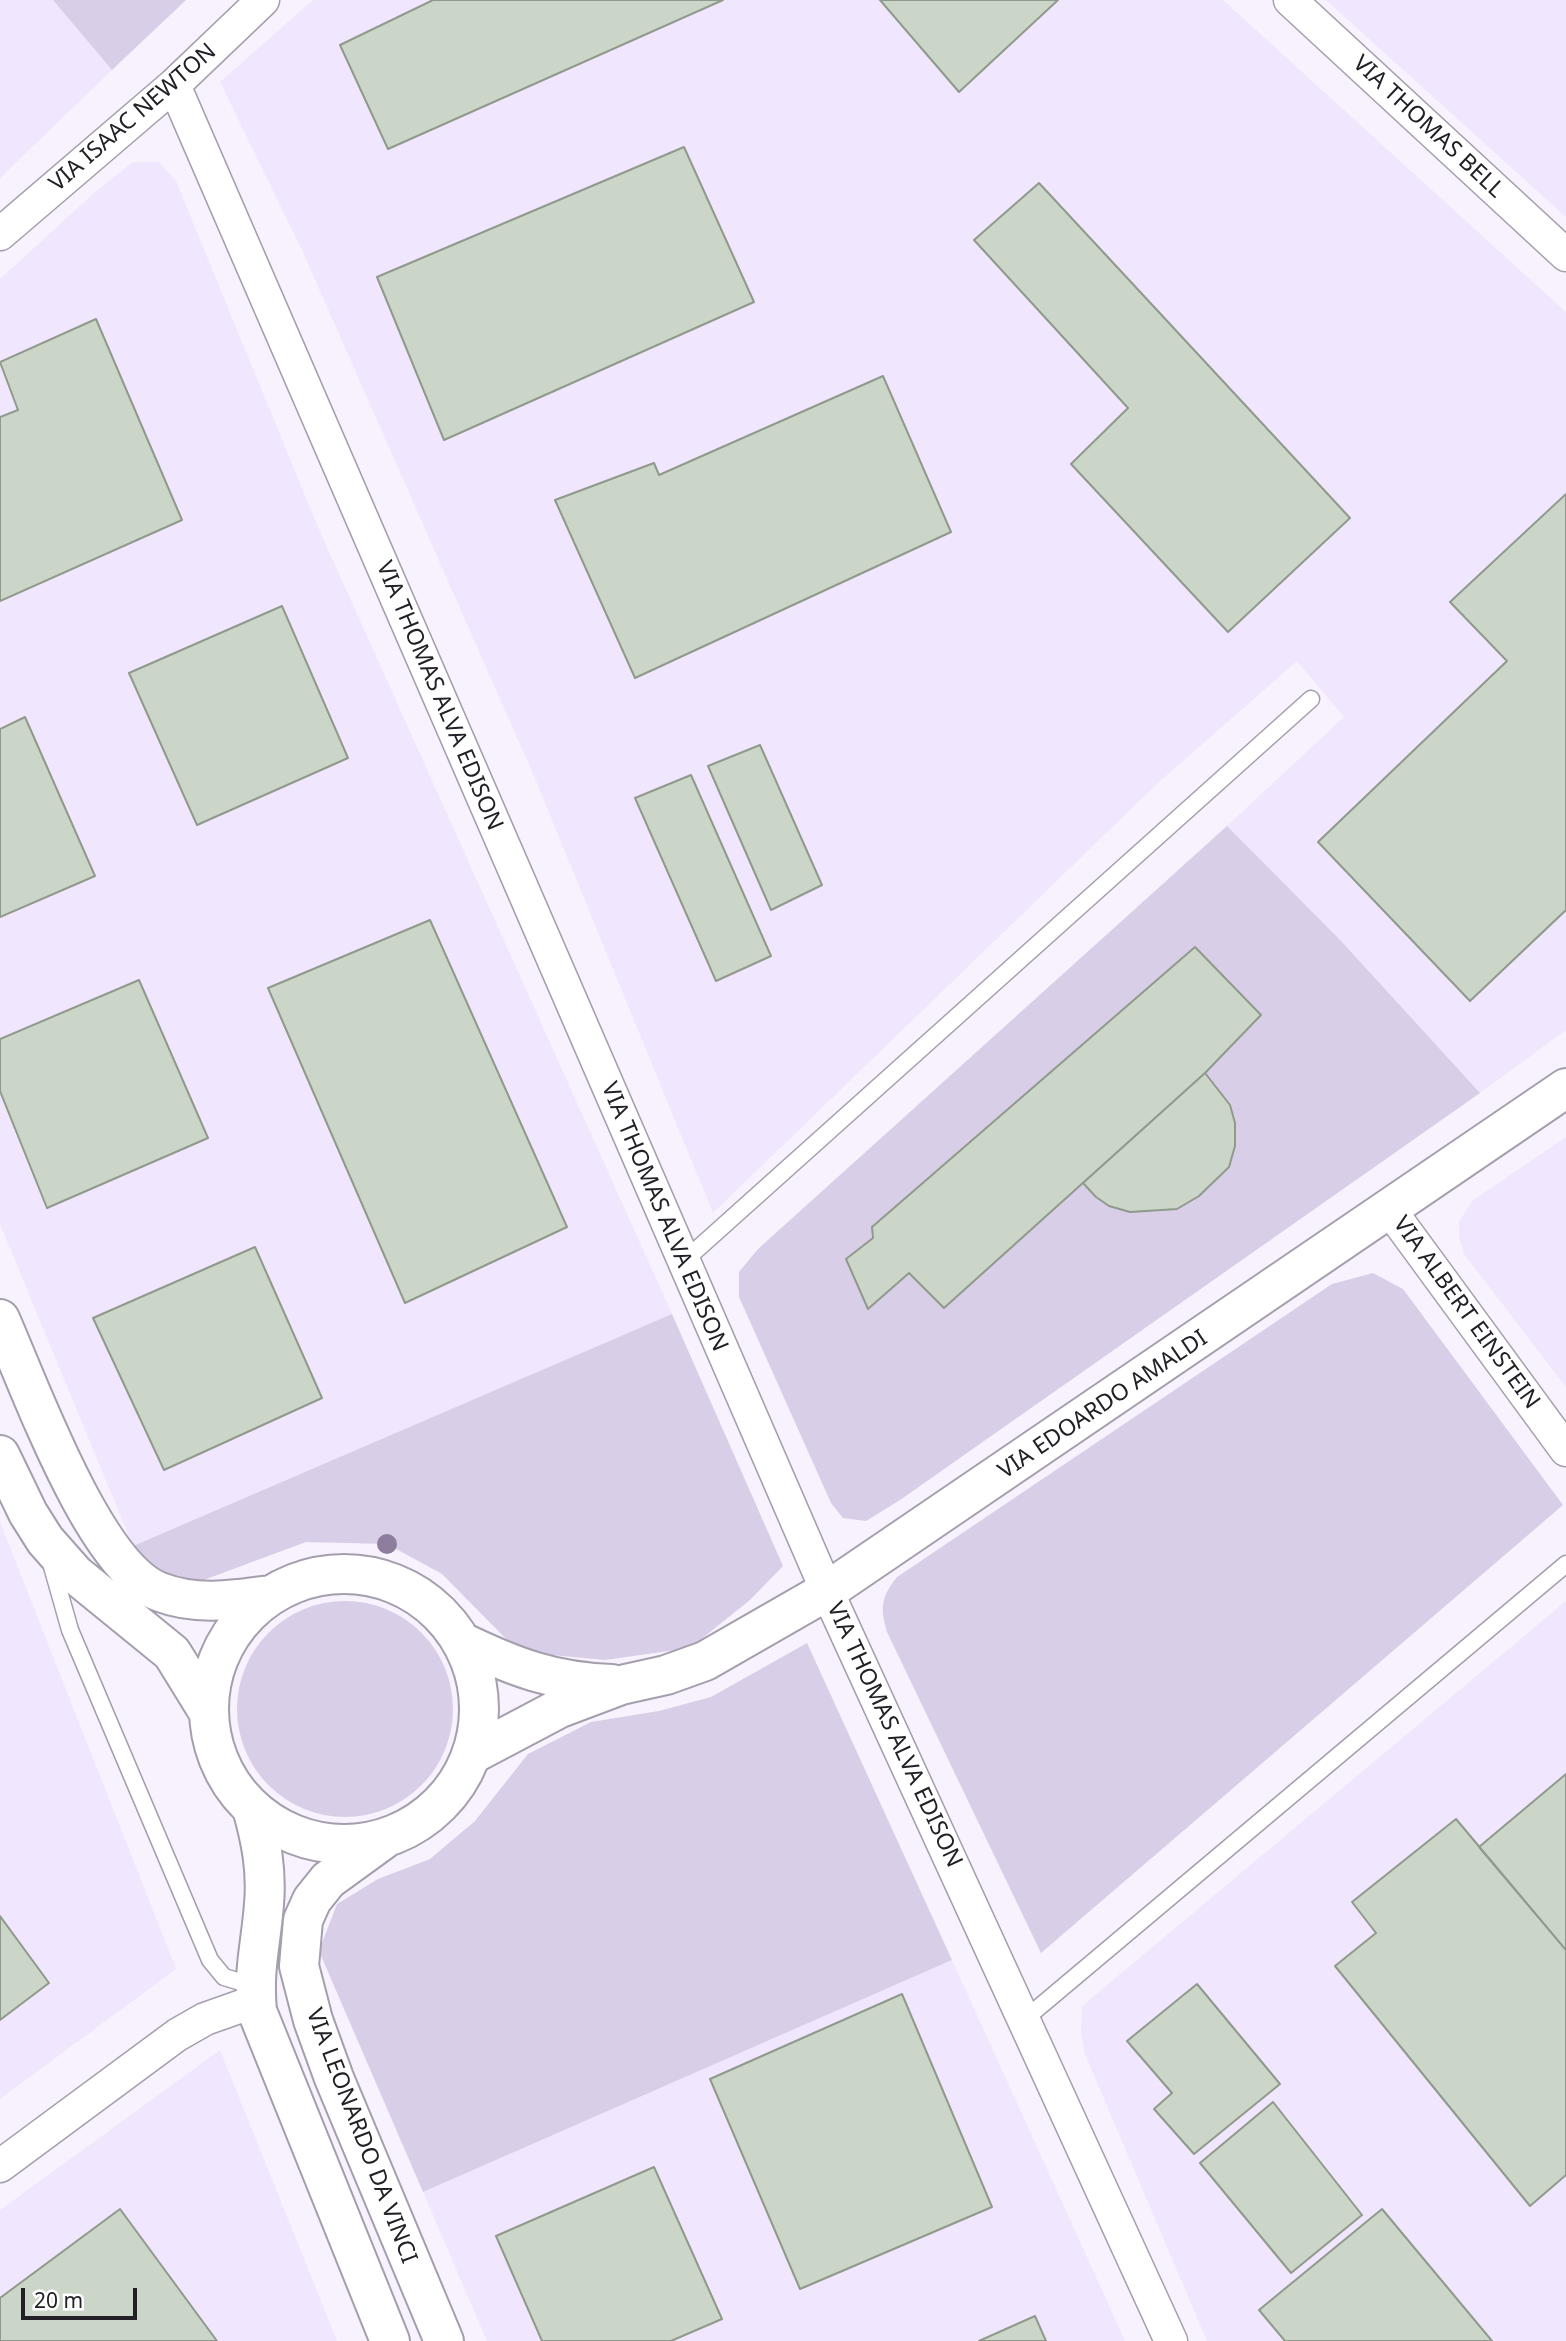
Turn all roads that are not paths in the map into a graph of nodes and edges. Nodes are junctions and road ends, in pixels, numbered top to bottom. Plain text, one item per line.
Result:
1 (263, 0) edge
2 (1290, 0) edge
3 (174, 85) junction
4 (0, 234) edge
5 (1566, 255) edge
6 (1311, 699) dead end
7 (1566, 1088) edge
8 (1390, 1210) junction
9 (684, 1261) junction
10 (0, 1319) edge
11 (1566, 1450) edge
12 (0, 1455) edge
13 (45, 1540) junction
14 (1566, 1564) edge
15 (827, 1591) junction
16 (271, 1595) junction
17 (462, 1642) junction
18 (621, 1685) junction
19 (209, 1713) junction
20 (471, 1755) junction
21 (252, 1808) junction
22 (386, 1837) junction
23 (255, 1994) junction
24 (1025, 2018) junction
25 (0, 2166) edge
26 (390, 2341) edge
27 (444, 2341) edge
28 (1171, 2341) edge

1 - 3 street, VIA ISAAC NEWTON
2 - 5 street, VIA THOMAS BELL
3 - 4 street, VIA ISAAC NEWTON
3 - 9 street, VIA THOMAS ALVA EDISON
6 - 9 lane
7 - 8 main road, VIA EDOARDO AMALDI
8 - 11 street, VIA ALBERT EINSTEIN
8 - 15 main road, VIA EDOARDO AMALDI
9 - 15 street, VIA THOMAS ALVA EDISON
10 - 16 main road
12 - 13 main road
13 - 19 main road
13 - 23 lane
14 - 24 lane
15 - 18 main road, VIA EDOARDO AMALDI
15 - 24 street, VIA THOMAS ALVA EDISON
16 - 17 main road
16 - 19 main road
17 - 18 main road
17 - 20 main road
18 - 20 main road
19 - 21 main road
20 - 22 main road
21 - 22 main road
21 - 23 main road, VIA LEONARDO DA VINCI
22 - 27 main road, VIA LEONARDO DA VINCI
23 - 25 street
23 - 26 main road, VIA LEONARDO DA VINCI
24 - 28 street, VIA THOMAS ALVA EDISON

